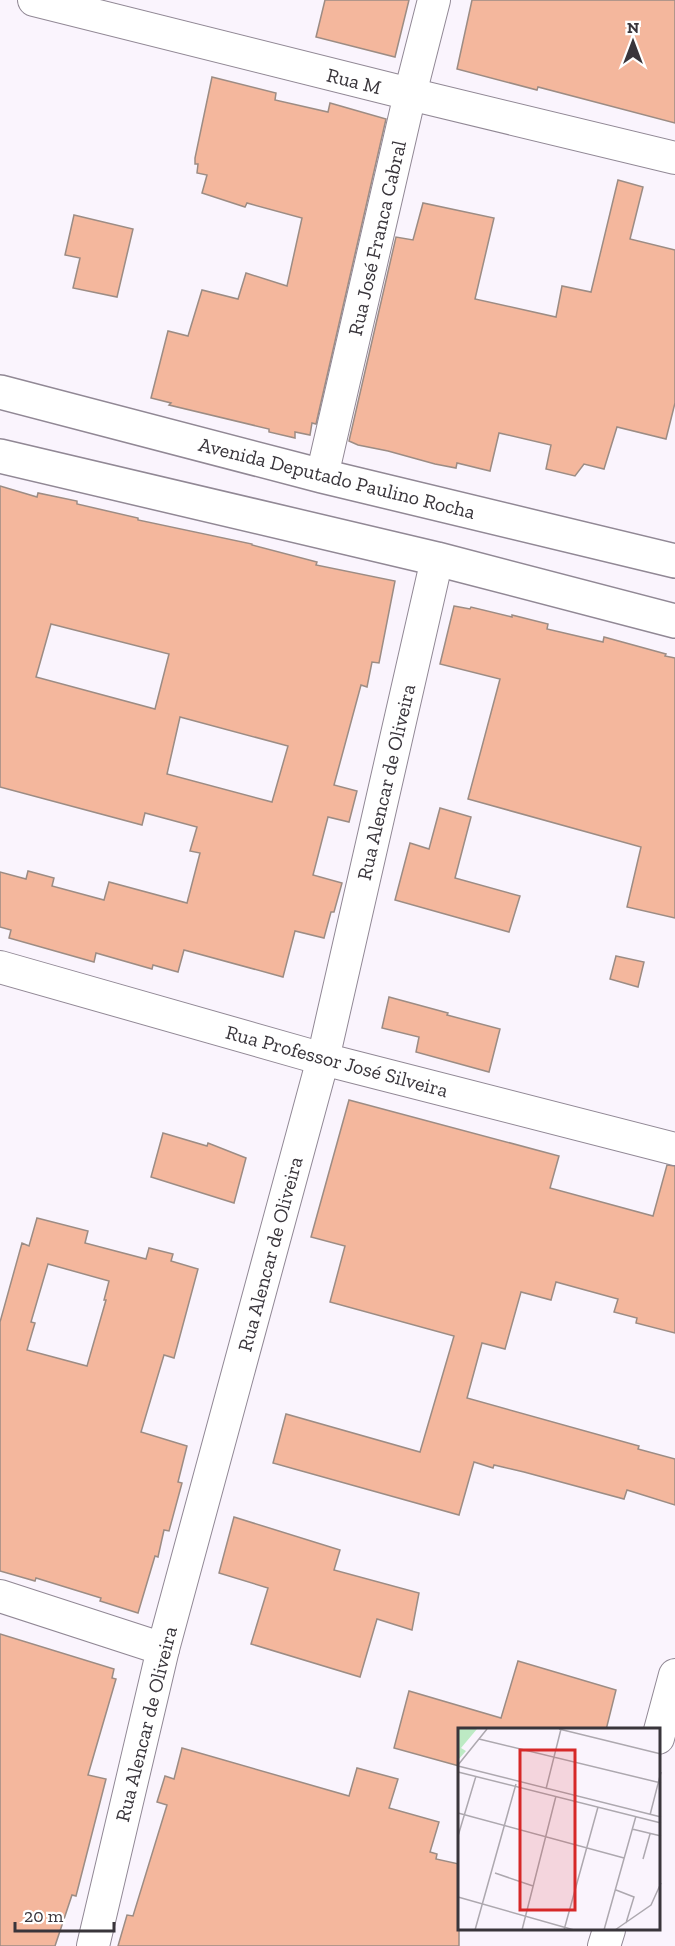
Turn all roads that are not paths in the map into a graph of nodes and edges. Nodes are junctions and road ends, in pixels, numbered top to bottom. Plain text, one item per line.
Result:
1 (34, 0) edge
2 (434, 0) edge
3 (410, 94) junction
4 (675, 158) edge
5 (0, 392) edge
6 (0, 456) edge
7 (322, 476) junction
8 (436, 559) junction
9 (675, 561) edge
10 (675, 621) edge
11 (0, 967) edge
12 (323, 1059) junction
13 (675, 1149) edge
14 (0, 1596) edge
15 (163, 1649) junction
16 (675, 1675) edge
17 (660, 1731) edge
18 (608, 1931) edge
19 (93, 1946) edge
20 (604, 1946) edge

1 - 3 street, Rua M
2 - 3 street, Rua José Franca Cabral
3 - 4 street, Rua M
3 - 7 street, Rua José Franca Cabral
5 - 7 main road, Avenida Deputado Paulino Rocha
6 - 8 main road
7 - 9 main road, Avenida Deputado Paulino Rocha
8 - 10 main road
8 - 12 street, Rua Alencar de Oliveira
11 - 12 street, Rua Professor José Silveira
12 - 13 street, Rua Professor José Silveira
12 - 15 street, Rua Alencar de Oliveira
14 - 15 street
15 - 19 street, Rua Alencar de Oliveira
16 - 17 street
18 - 20 street

